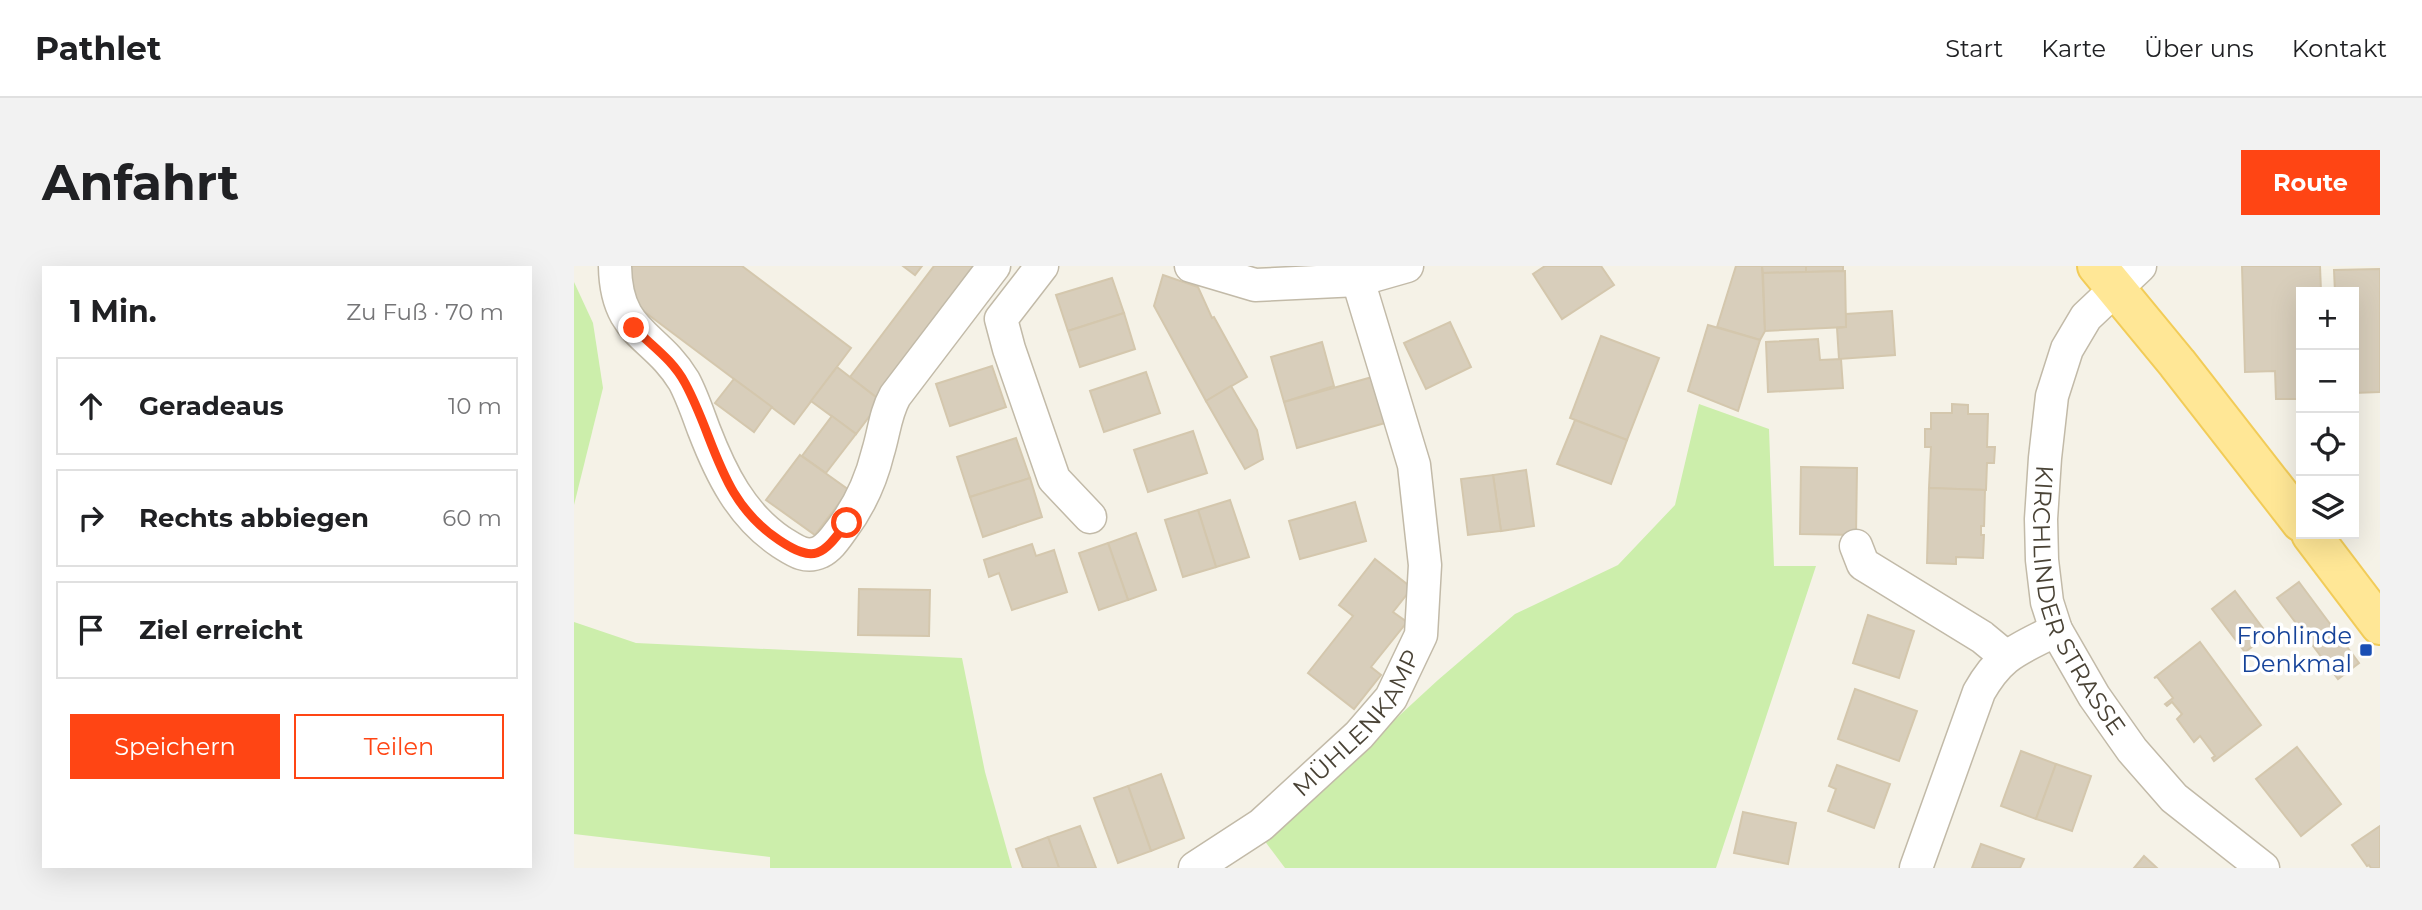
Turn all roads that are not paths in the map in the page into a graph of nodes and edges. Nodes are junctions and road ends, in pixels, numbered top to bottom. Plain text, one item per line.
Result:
1 (615, 266) edge
2 (994, 266) edge
3 (1042, 266) edge
4 (1191, 266) edge
5 (1407, 266) edge
6 (2117, 273) edge
7 (1358, 280) junction
8 (2296, 515) edge
9 (1090, 517) dead end
10 (2315, 539) edge
11 (1856, 546) dead end
12 (2380, 625) edge
13 (2056, 630) junction
14 (2005, 656) junction
15 (1195, 868) edge
16 (1916, 868) edge
17 (2263, 868) edge

1 - 2 street
3 - 9 street
4 - 7 street
5 - 7 street
6 - 8 main road
6 - 13 street, KIRCHLINDER STRASSE
7 - 15 street, MÜHLENKAMP
10 - 12 main road
11 - 14 street
13 - 14 street
13 - 17 street, KIRCHLINDER STRASSE
14 - 16 street

